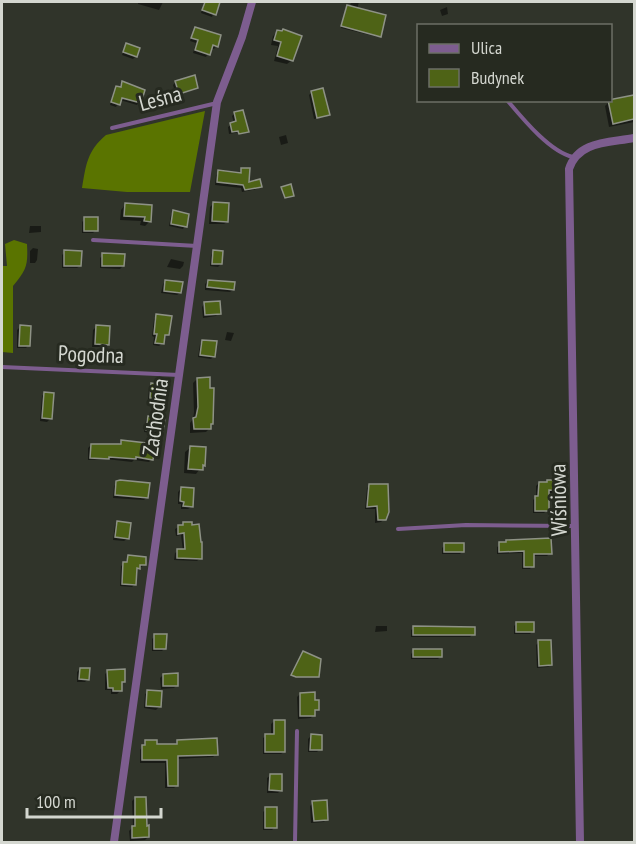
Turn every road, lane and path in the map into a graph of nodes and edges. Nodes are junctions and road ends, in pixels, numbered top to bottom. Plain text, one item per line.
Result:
1 (252, 2) edge
2 (217, 102) junction
3 (509, 102) edge
4 (112, 128) dead end
5 (634, 138) edge
6 (573, 158) junction
7 (93, 240) dead end
8 (198, 246) junction
9 (2, 367) edge
10 (179, 375) junction
11 (576, 526) junction
12 (398, 529) dead end
13 (297, 731) dead end
14 (114, 843) edge
15 (295, 843) edge
16 (580, 843) edge

1 - 2 street, Zachodnia
2 - 4 lane, Leśna
2 - 8 street, Zachodnia
3 - 6 lane
5 - 6 street
6 - 11 street, Wiśniowa
7 - 8 lane
8 - 10 street, Zachodnia
9 - 10 lane, Pogodna
10 - 14 street, Zachodnia
11 - 12 lane
11 - 16 street, Wiśniowa
13 - 15 lane

